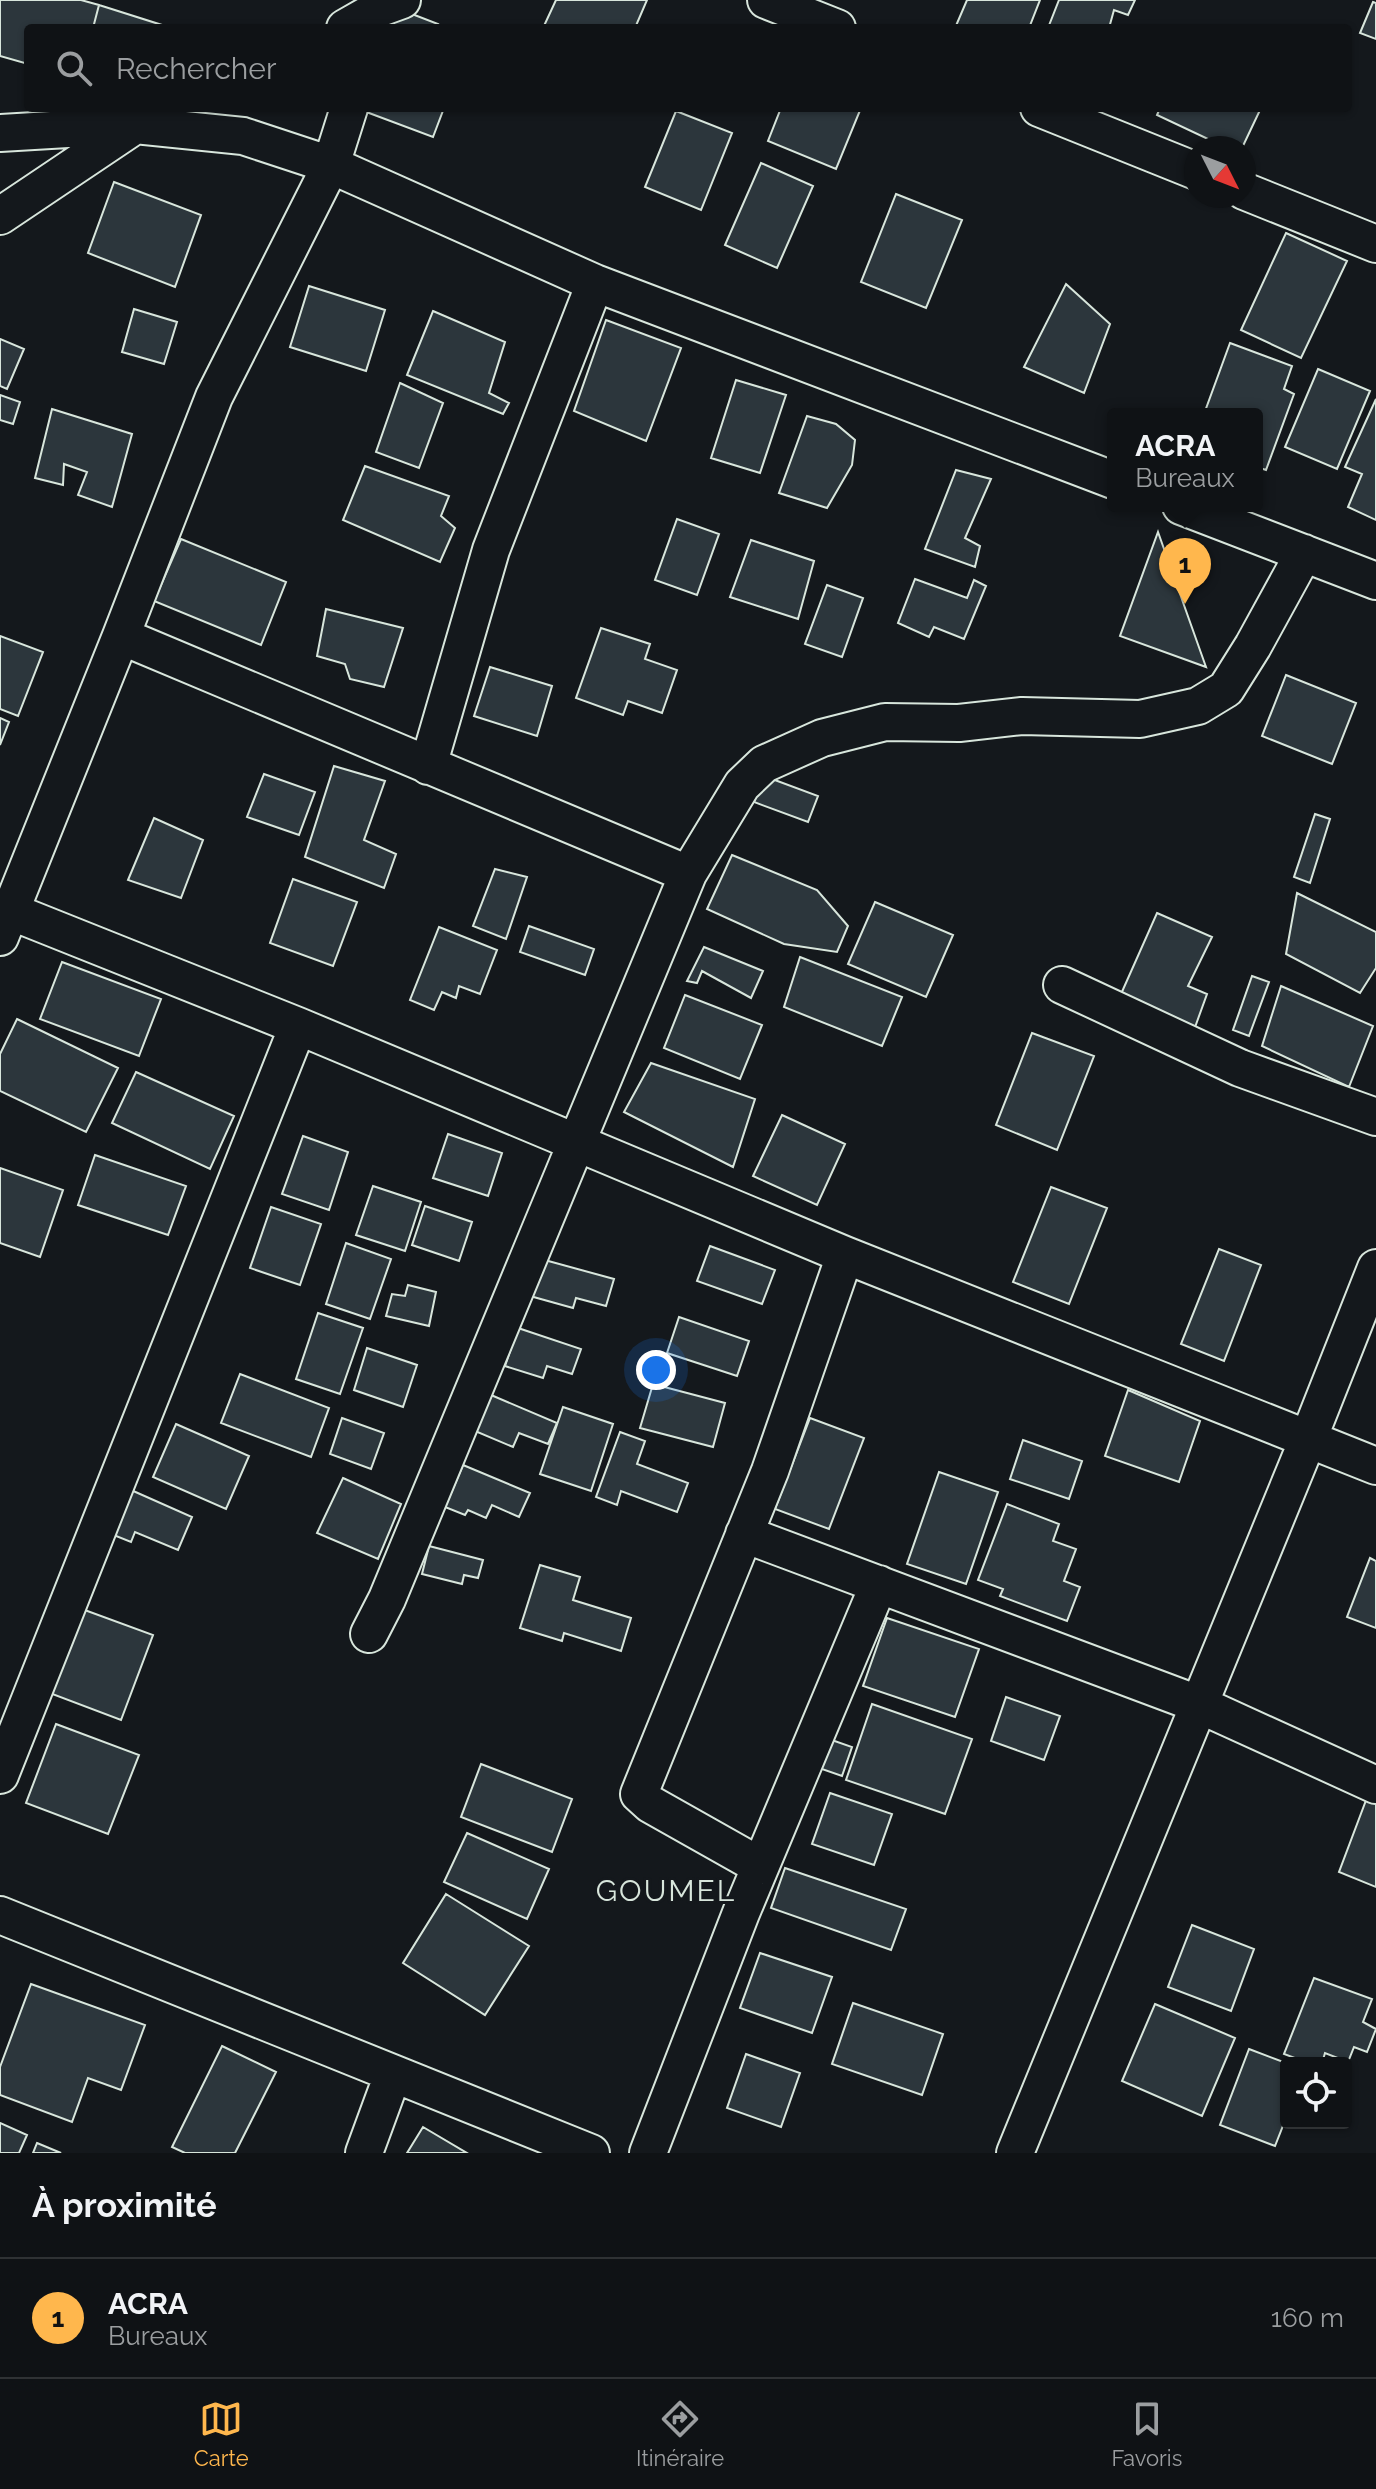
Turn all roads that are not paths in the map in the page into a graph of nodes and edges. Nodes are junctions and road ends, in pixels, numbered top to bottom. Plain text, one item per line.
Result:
1 (766, 0) edge
2 (384, 9) edge
3 (353, 24) edge
4 (827, 24) edge
5 (166, 112) edge
6 (348, 112) edge
7 (1049, 112) edge
8 (135, 125) junction
9 (0, 133) edge
10 (331, 165) junction
11 (1184, 166) edge
12 (1256, 196) edge
13 (0, 216) edge
14 (1376, 244) edge
15 (595, 283) junction
16 (1107, 478) edge
17 (1197, 512) edge
18 (1304, 553) junction
19 (1376, 581) edge
20 (121, 636) junction
21 (428, 766) junction
22 (688, 874) junction
23 (4, 919) edge
24 (1062, 985) dead end
25 (298, 1026) junction
26 (1376, 1117) edge
27 (576, 1144) junction
28 (845, 1255) junction
29 (1376, 1268) edge
30 (1309, 1437) junction
31 (1376, 1466) edge
32 (744, 1534) junction
33 (879, 1584) junction
34 (369, 1634) dead end
35 (1198, 1704) junction
36 (0, 1775) edge
37 (1376, 1785) edge
38 (760, 1866) junction
39 (0, 1915) edge
40 (393, 2074) junction
41 (364, 2153) edge
42 (591, 2153) edge
43 (648, 2153) edge
44 (1015, 2153) edge

1 - 4 street
2 - 3 street
5 - 8 street
6 - 10 street
7 - 11 street
8 - 9 street
8 - 10 street
8 - 13 street
10 - 15 street
10 - 20 street
12 - 14 street
15 - 16 street
15 - 21 street
17 - 18 street
18 - 19 street
18 - 22 street
20 - 21 street
20 - 23 street
21 - 22 street
22 - 27 street
23 - 25 street
24 - 26 street
25 - 27 street
25 - 36 street
27 - 28 street
27 - 34 street
28 - 30 street
28 - 32 street
29 - 30 street
30 - 31 street
30 - 35 street
32 - 33 street
32 - 38 street
33 - 35 street
33 - 38 street
35 - 37 street
35 - 44 street
38 - 43 street
39 - 40 street
40 - 41 street
40 - 42 street

